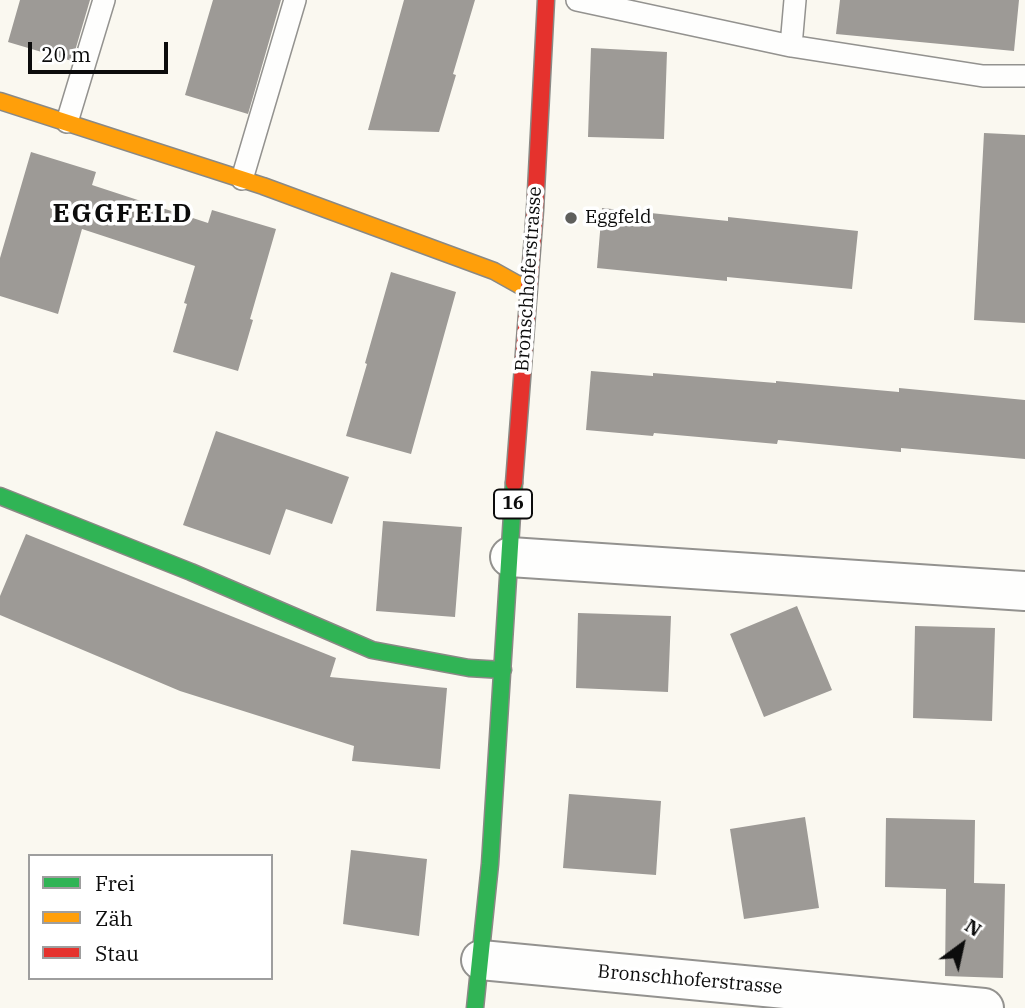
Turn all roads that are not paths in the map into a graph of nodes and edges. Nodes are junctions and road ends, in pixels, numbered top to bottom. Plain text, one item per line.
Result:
1 (104, 0) edge
2 (295, 0) edge
3 (546, 0) edge
4 (577, 0) edge
5 (795, 0) edge
6 (791, 46) junction
7 (1025, 76) edge
8 (0, 101) edge
9 (66, 122) junction
10 (242, 179) junction
11 (528, 290) junction
12 (0, 496) edge
13 (510, 557) junction
14 (1025, 591) edge
15 (503, 670) junction
16 (481, 960) junction
17 (475, 1008) edge
18 (984, 1008) edge

1 - 9 lane
2 - 10 lane
3 - 11 street, Bronschhoferstrasse / 16
4 - 6 lane
5 - 6 lane
6 - 7 lane
8 - 9 street
9 - 10 street
10 - 11 street
11 - 13 street, Bronschhoferstrasse / 16
12 - 15 street
13 - 14 street
13 - 15 street, Bronschhoferstrasse / 16
15 - 16 street, Bronschhoferstrasse / 16
16 - 17 street, Bronschhoferstrasse / 16
16 - 18 street, Bronschhoferstrasse

